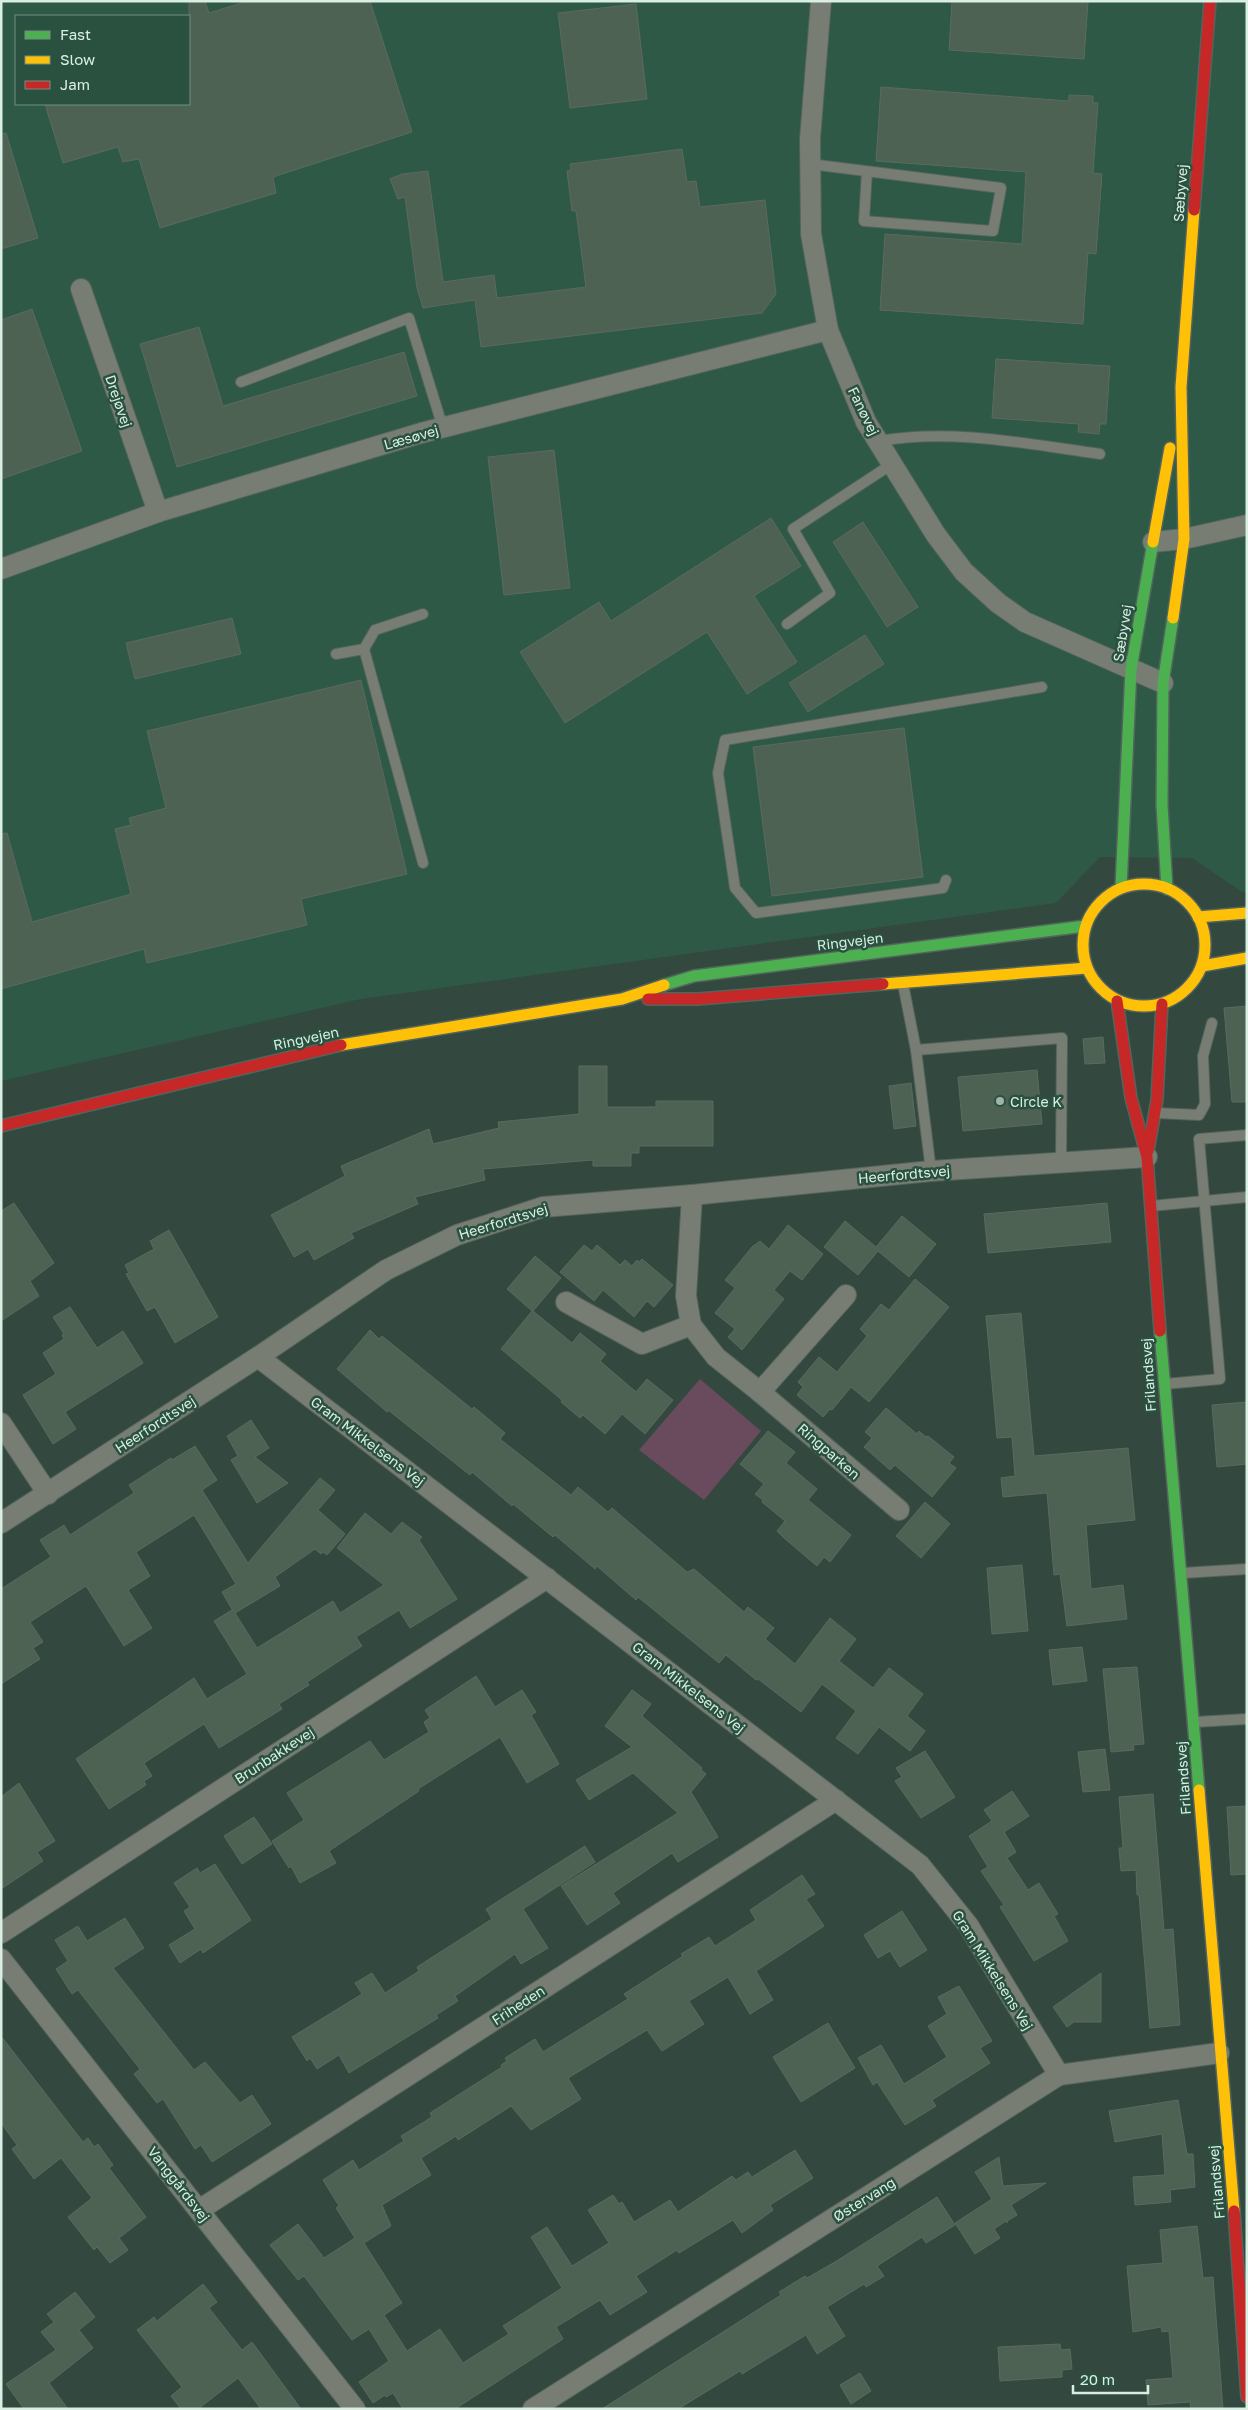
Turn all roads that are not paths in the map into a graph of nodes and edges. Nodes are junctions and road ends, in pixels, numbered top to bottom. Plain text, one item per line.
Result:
1 (821, 1) edge
2 (1210, 1) edge
3 (810, 164) junction
4 (867, 171) junction
5 (81, 289) dead end
6 (828, 330) junction
7 (241, 382) dead end
8 (1181, 387) junction
9 (443, 428) junction
10 (878, 441) junction
11 (1100, 454) dead end
12 (892, 464) junction
13 (158, 512) junction
14 (1247, 525) edge
15 (1184, 539) junction
16 (1153, 542) junction
17 (1, 569) edge
18 (423, 614) dead end
19 (786, 624) dead end
20 (364, 649) junction
21 (336, 654) dead end
22 (1131, 669) junction
23 (1163, 683) junction
24 (1042, 687) dead end
25 (423, 863) dead end
26 (946, 880) dead end
27 (1122, 888) junction
28 (1168, 889) junction
29 (1247, 914) edge
30 (1198, 917) junction
31 (1085, 926) junction
32 (1247, 958) edge
33 (1202, 966) junction
34 (1086, 968) junction
35 (903, 983) junction
36 (622, 999) junction
37 (1117, 1001) junction
38 (1162, 1004) junction
39 (1212, 1023) dead end
40 (916, 1050) junction
41 (1155, 1113) junction
42 (1, 1126) edge
43 (1247, 1135) edge
44 (1147, 1157) junction
45 (1060, 1162) junction
46 (931, 1171) junction
47 (692, 1195) junction
48 (1247, 1197) edge
49 (1205, 1201) junction
50 (1151, 1206) junction
51 (846, 1295) dead end
52 (566, 1302) dead end
53 (691, 1325) junction
54 (258, 1357) junction
55 (1164, 1384) junction
56 (760, 1392) junction
57 (1, 1423) edge
58 (48, 1494) junction
59 (899, 1510) dead end
60 (1, 1523) edge
61 (1247, 1569) edge
62 (1182, 1573) junction
63 (547, 1578) junction
64 (1247, 1719) edge
65 (1194, 1722) junction
66 (836, 1800) junction
67 (1, 1933) edge
68 (1, 1959) edge
69 (1219, 2053) junction
70 (1059, 2075) junction
71 (199, 2210) junction
72 (1242, 2248) edge
73 (1247, 2397) edge
74 (355, 2409) edge
75 (533, 2409) edge

1 - 3 street, Fanøvej
2 - 8 street, Sæbyvej
3 - 4 lane
3 - 6 street, Fanøvej
4 - 4 lane
5 - 13 street, Drejøvej
6 - 9 street, Læsøvej
6 - 10 street, Fanøvej
7 - 9 lane
8 - 15 street, Sæbyvej
8 - 16 street, Sæbyvej
9 - 13 street, Læsøvej
10 - 11 lane
10 - 12 street, Fanøvej
12 - 19 lane
12 - 22 street, Fanøvej
13 - 17 street, Læsøvej
14 - 15 street
15 - 16 street
15 - 23 street, Sæbyvej
16 - 22 street, Sæbyvej
18 - 20 lane
20 - 21 lane
20 - 25 lane
22 - 23 street, Fanøvej
22 - 27 street, Sæbyvej
23 - 28 street, Sæbyvej
24 - 26 lane
27 - 28 street
27 - 31 street
28 - 30 street
29 - 30 street
30 - 33 street
31 - 34 street
31 - 36 street, Ringvejen
32 - 33 street
33 - 38 street
34 - 35 street, Ringvejen
34 - 37 street
35 - 36 street, Ringvejen
35 - 40 lane
36 - 42 street, Ringvejen
37 - 38 street
37 - 44 street, Frilandsvej
38 - 41 street, Frilandsvej
39 - 41 lane
40 - 45 lane
40 - 46 lane
41 - 44 street, Frilandsvej
43 - 49 lane
44 - 45 street, Heerfordtsvej
44 - 50 street, Frilandsvej
45 - 46 street, Heerfordtsvej
46 - 47 street, Heerfordtsvej
47 - 53 street, Ringparken
47 - 54 street, Heerfordtsvej
48 - 49 lane
49 - 50 lane
49 - 55 lane
50 - 55 street, Frilandsvej
51 - 56 street
52 - 53 street
53 - 56 street, Ringparken
54 - 58 street, Heerfordtsvej
54 - 63 street, Gram Mikkelsens Vej
55 - 62 street, Frilandsvej
56 - 59 street, Ringparken
57 - 58 street
58 - 60 street, Heerfordtsvej
61 - 62 lane
62 - 65 street, Frilandsvej
63 - 66 street, Gram Mikkelsens Vej
63 - 67 street, Brunbakkevej
64 - 65 lane
65 - 69 street, Frilandsvej
66 - 70 street, Gram Mikkelsens Vej
66 - 71 street, Friheden
68 - 71 street, Vanggårdsvej
69 - 70 street, Østervang
69 - 72 street, Frilandsvej
70 - 75 street, Østervang
71 - 74 street, Vanggårdsvej
72 - 73 street, Frilandsvej

